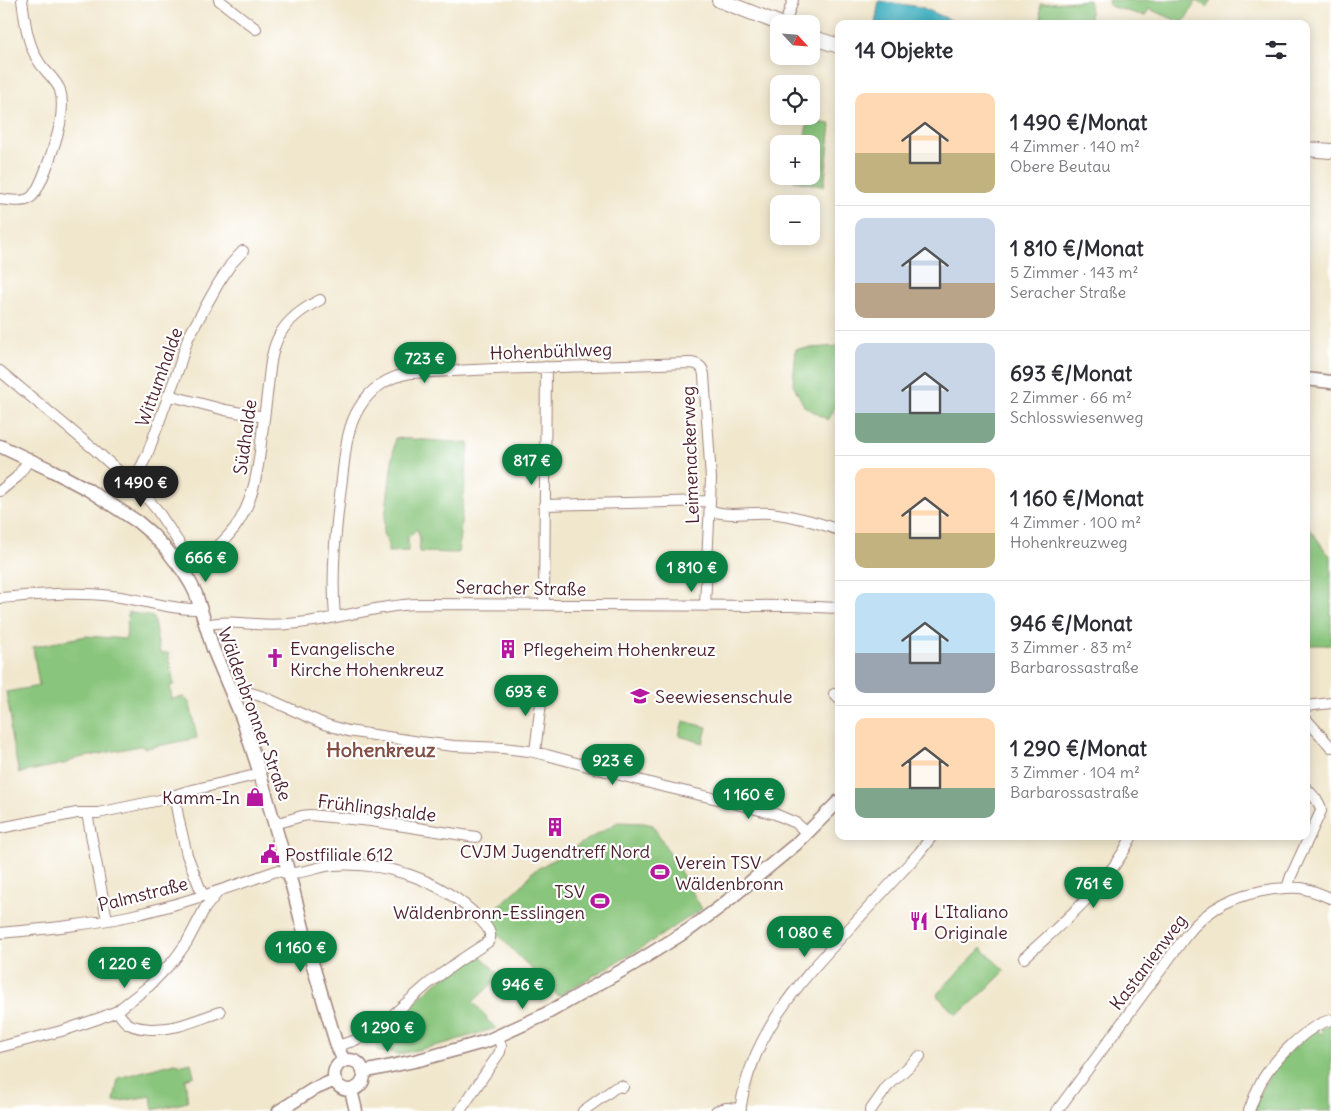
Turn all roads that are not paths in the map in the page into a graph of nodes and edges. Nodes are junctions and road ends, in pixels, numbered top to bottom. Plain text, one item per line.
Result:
1 (22, 0) edge
2 (219, 0) edge
3 (719, 0) edge
4 (793, 0) edge
5 (788, 15) edge
6 (770, 20) edge
7 (256, 29) dead end
8 (820, 40) edge
9 (835, 45) edge
10 (1310, 149) edge
11 (1331, 151) edge
12 (0, 199) edge
13 (243, 251) dead end
14 (320, 300) dead end
15 (699, 365) joint
16 (546, 367) junction
17 (0, 371) edge
18 (1310, 379) edge
19 (1331, 382) edge
20 (168, 395) junction
21 (264, 417) junction
22 (0, 446) edge
23 (29, 460) junction
24 (131, 482) junction
25 (0, 491) edge
26 (544, 506) junction
27 (710, 506) junction
28 (835, 529) edge
29 (187, 568) junction
30 (0, 598) edge
31 (544, 605) junction
32 (705, 606) junction
33 (835, 608) edge
34 (200, 609) junction
35 (335, 617) junction
36 (205, 625) junction
37 (543, 686) dead end
38 (232, 694) junction
39 (1331, 703) edge
40 (1310, 706) edge
41 (1310, 723) edge
42 (1331, 746) edge
43 (535, 752) junction
44 (260, 774) junction
45 (1310, 793) edge
46 (174, 795) junction
47 (835, 806) edge
48 (87, 813) junction
49 (275, 824) junction
50 (0, 828) edge
51 (807, 834) junction
52 (1310, 835) edge
53 (476, 837) dead end
54 (929, 840) edge
55 (1130, 840) edge
56 (1308, 840) edge
57 (290, 874) junction
58 (1288, 888) junction
59 (219, 891) junction
60 (203, 896) junction
61 (1330, 898) edge
62 (186, 901) junction
63 (107, 920) junction
64 (198, 920) junction
65 (0, 933) edge
66 (1024, 958) dead end
67 (117, 1010) junction
68 (220, 1012) dead end
69 (1331, 1020) edge
70 (498, 1036) junction
71 (337, 1046) junction
72 (0, 1047) edge
73 (920, 1056) dead end
74 (344, 1062) junction
75 (363, 1072) junction
76 (335, 1080) junction
77 (623, 1087) dead end
78 (351, 1090) junction
79 (741, 1110) edge
80 (278, 1111) edge
81 (356, 1111) edge
82 (460, 1111) edge
83 (583, 1111) edge
84 (716, 1111) edge
85 (870, 1111) edge
86 (1057, 1111) edge
87 (1249, 1111) edge

1 - 12 street
2 - 7 street
3 - 6 main road
4 - 5 street
8 - 9 main road
10 - 11 main road
13 - 20 street, Wittumhalde
14 - 21 street, Südhalde
15 - 16 street, Hohenbühlweg
15 - 27 street, Leimenackerweg
16 - 26 street
16 - 35 street, Hohenbühlweg
17 - 24 street
18 - 19 street
20 - 21 street
20 - 24 street, Wittumhalde
21 - 29 street, Südhalde
22 - 23 street, Wäldenbronner Straße
23 - 25 street
23 - 29 street, Wäldenbronner Straße
24 - 29 street
26 - 27 street
26 - 31 street
27 - 28 street
27 - 32 street, Leimenackerweg
29 - 34 street, Wäldenbronner Straße
30 - 34 street
31 - 32 street, Seracher Straße
31 - 35 street, Seracher Straße
32 - 33 street, Seracher Straße
34 - 36 street, Wäldenbronner Straße
35 - 36 street, Seracher Straße
36 - 38 street, Wäldenbronner Straße
37 - 43 street
38 - 43 street
38 - 44 street, Wäldenbronner Straße
39 - 40 street
41 - 42 street
43 - 51 street
44 - 46 street
44 - 49 street, Wäldenbronner Straße
45 - 52 street
46 - 48 street
46 - 60 street
47 - 51 street
48 - 50 street
48 - 63 street
49 - 53 street, Frühlingshalde
49 - 57 street, Wäldenbronner Straße
51 - 70 street
54 - 79 street
55 - 66 street
56 - 58 street
57 - 59 street, Palmstraße
57 - 71 street, Wäldenbronner Straße
57 - 71 street, Palmstraße
58 - 61 street, Kastanienweg
58 - 86 street, Kastanienweg
59 - 60 street, Palmstraße
59 - 64 street
60 - 62 street, Palmstraße
62 - 63 street, Palmstraße
62 - 64 street
63 - 65 street, Palmstraße
64 - 67 street
67 - 68 street
67 - 72 street
69 - 87 street
70 - 75 street
70 - 82 street
71 - 74 street, Wäldenbronner Straße
73 - 85 street
74 - 75 street
74 - 76 street
75 - 78 street
76 - 78 street
76 - 80 street
77 - 83 street
78 - 81 street
79 - 84 street

